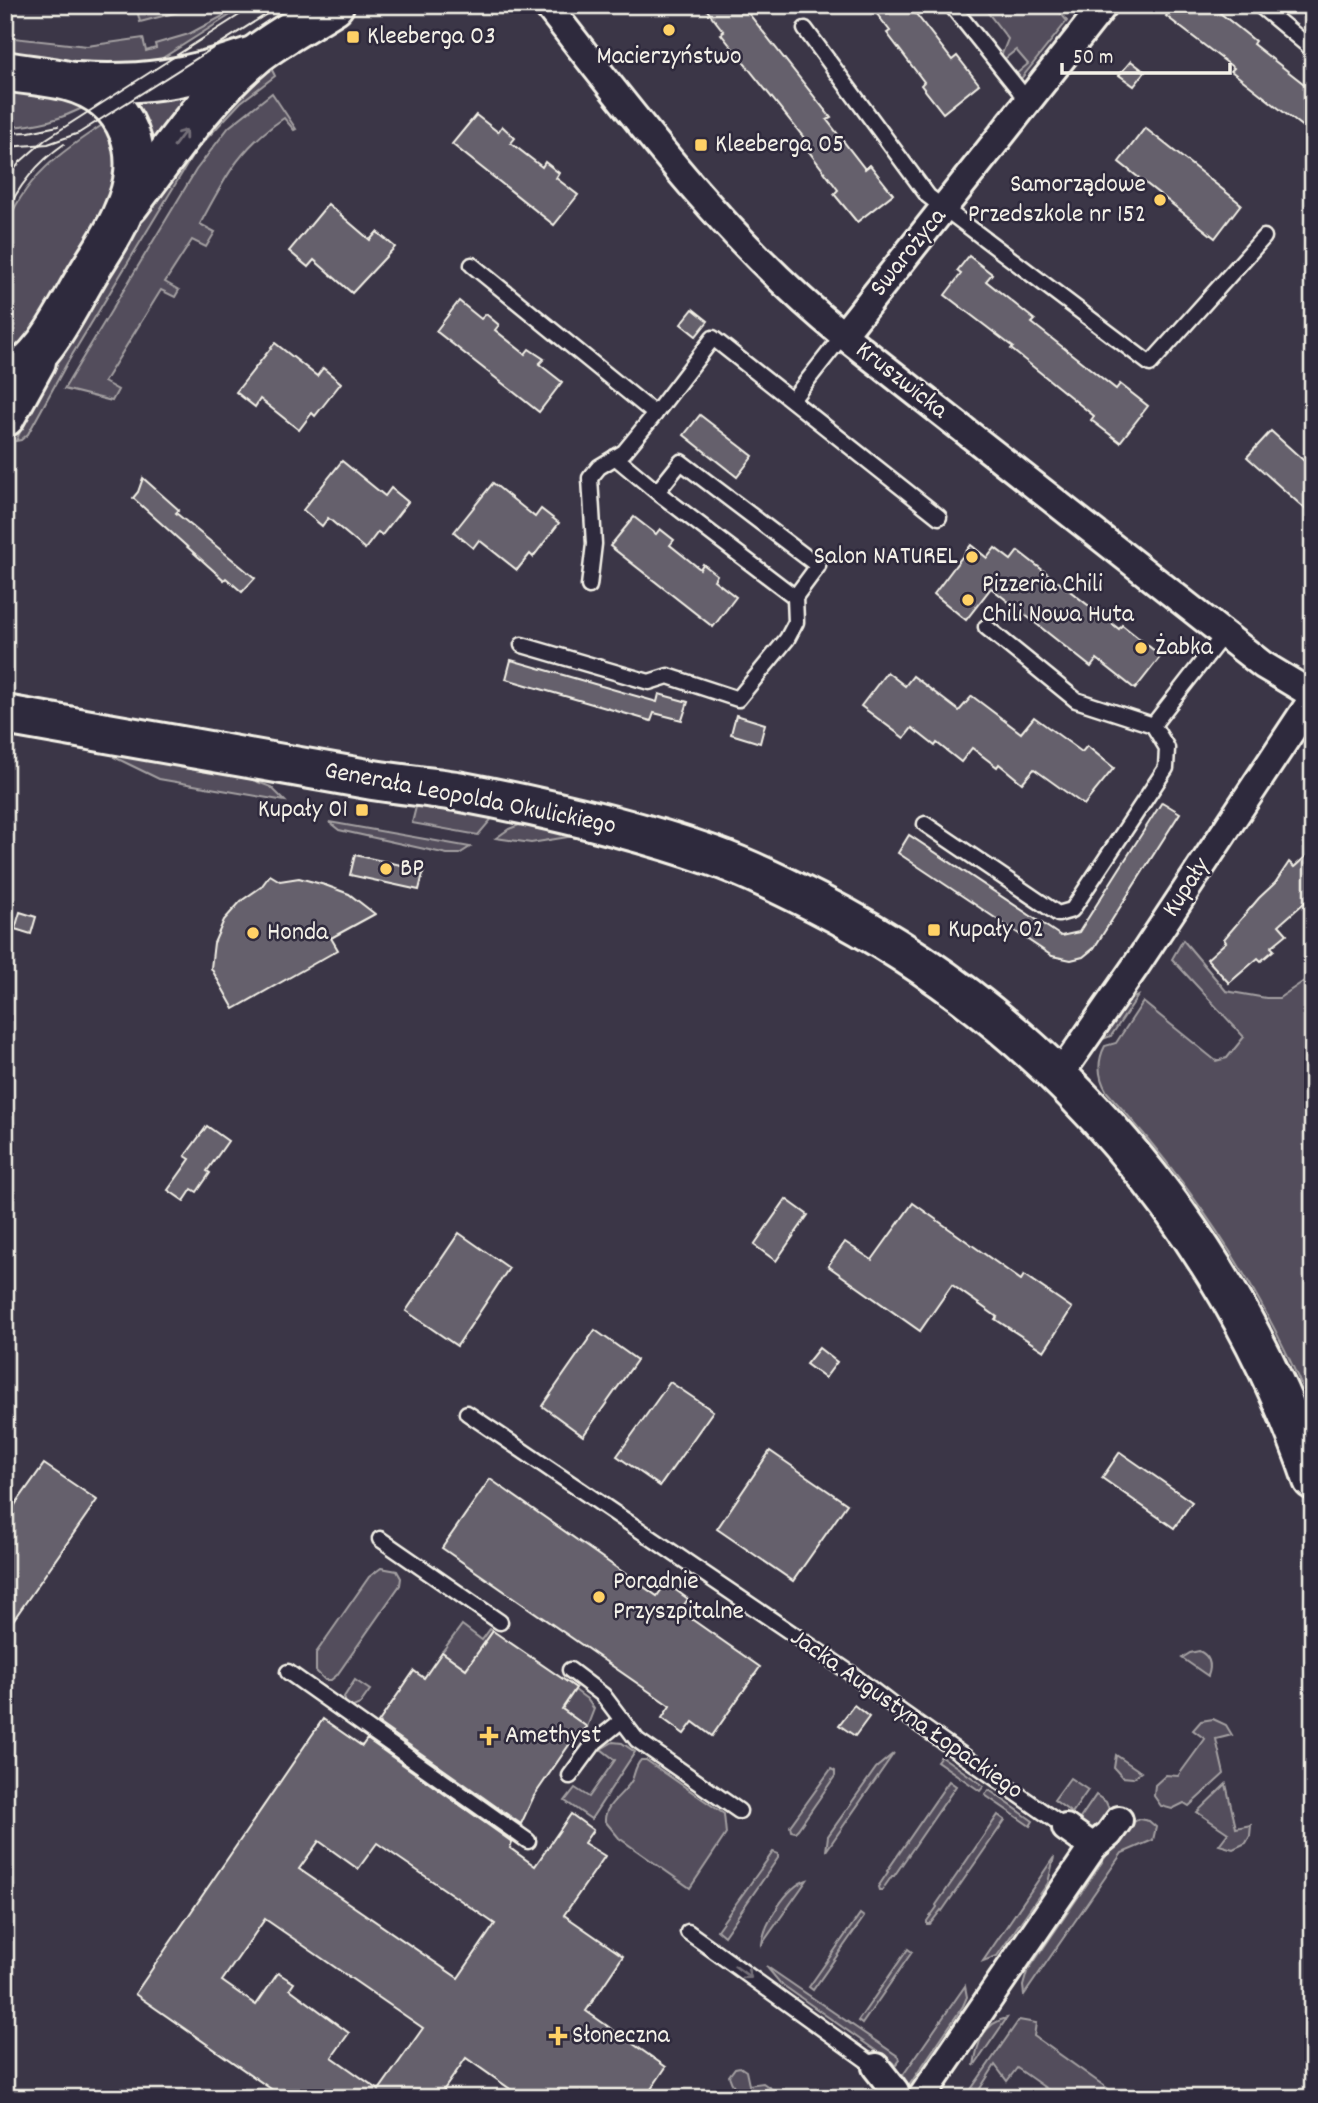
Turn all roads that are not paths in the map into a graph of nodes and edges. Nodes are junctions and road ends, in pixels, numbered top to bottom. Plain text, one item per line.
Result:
1 (334, 5) edge
2 (547, 5) edge
3 (951, 5) edge
4 (1104, 5) edge
5 (1259, 5) edge
6 (805, 29) dead end
7 (1313, 50) edge
8 (258, 54) junction
9 (5, 71) edge
10 (69, 81) junction
11 (1026, 105) junction
12 (945, 209) junction
13 (124, 212) junction
14 (1264, 237) dead end
15 (472, 265) dead end
16 (843, 335) junction
17 (46, 344) junction
18 (5, 380) edge
19 (792, 400) junction
20 (655, 414) junction
21 (5, 417) edge
22 (615, 457) junction
23 (657, 492) junction
24 (939, 517) dead end
25 (589, 586) dead end
26 (795, 597) junction
27 (986, 627) dead end
28 (1224, 634) junction
29 (522, 645) dead end
30 (1313, 696) edge
31 (5, 715) edge
32 (1153, 725) junction
33 (925, 824) dead end
34 (1059, 1076) junction
35 (467, 1413) dead end
36 (1313, 1480) edge
37 (380, 1539) dead end
38 (500, 1622) dead end
39 (570, 1670) dead end
40 (288, 1672) dead end
41 (621, 1721) junction
42 (570, 1776) dead end
43 (739, 1811) dead end
44 (1119, 1819) dead end
45 (1066, 1828) joint
46 (528, 1841) dead end
47 (1093, 1847) junction
48 (688, 1932) dead end
49 (876, 2067) joint
50 (897, 2098) edge
51 (921, 2098) edge

1 - 8 main road
2 - 16 street, Kruszwicka
3 - 11 lane
4 - 11 street, Swarożyca
5 - 7 lane
6 - 12 lane
8 - 10 main road
13 -> 8 main road
9 - 10 main road
10 - 13 main road
11 - 12 street, Swarożyca
12 - 14 lane
12 - 16 street, Swarożyca
13 - 17 main road
15 - 20 lane
16 - 19 lane
16 - 28 street, Kruszwicka
17 - 18 main road
17 - 21 main road
19 - 20 lane
19 - 24 lane
20 - 22 lane
22 - 23 lane
22 - 25 lane
23 - 26 lane
23 - 26 lane
26 - 29 lane
27 - 32 lane
28 - 30 street, Kruszwicka
28 - 32 lane
30 - 34 street, Kupały
31 - 34 main road, Generała Leopolda Okulickiego
32 - 33 lane
34 - 36 main road, Generała Leopolda Okulickiego
35 - 45 lane, Jacka Augustyna Łopackiego
37 - 38 lane
39 - 41 lane
40 - 46 lane
41 - 42 lane
41 - 43 lane
44 - 47 street
45 - 47 street, Jacka Augustyna Łopackiego
47 - 51 street
48 -> 49 lane
49 - 50 street

